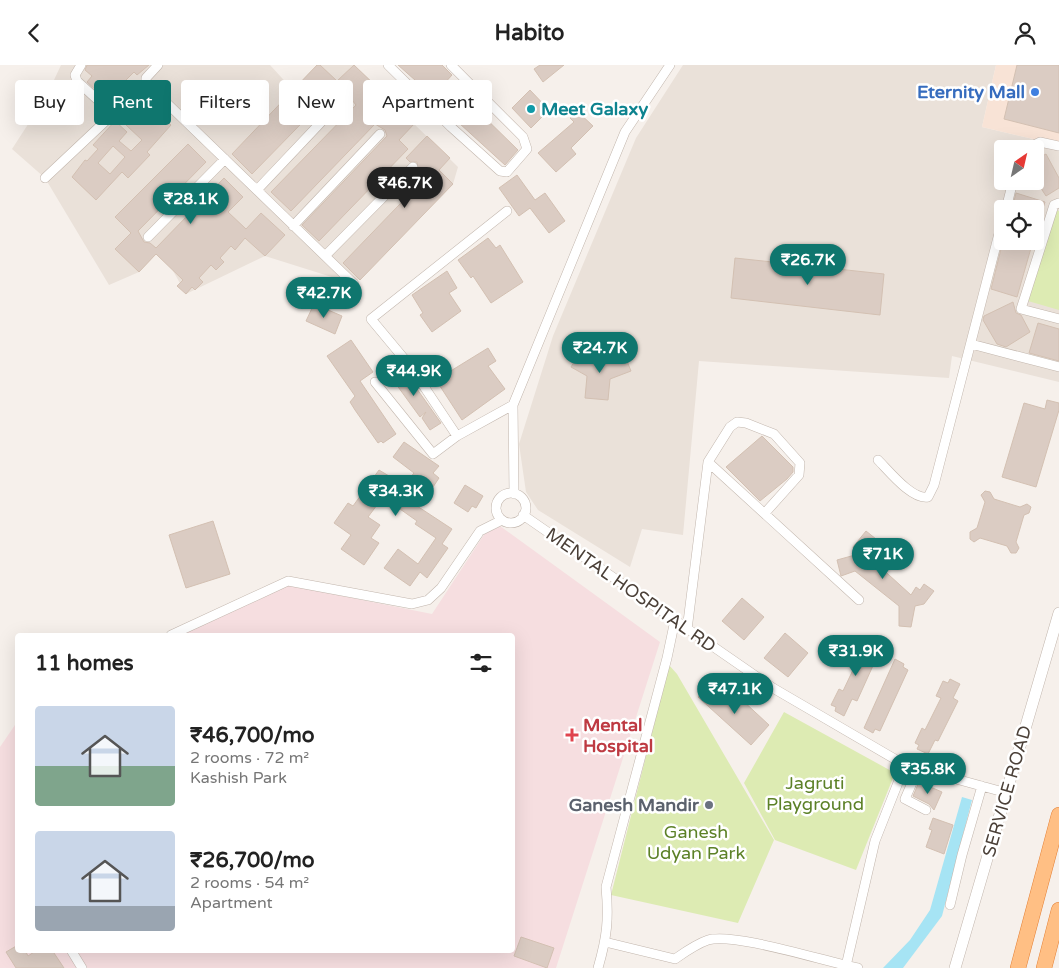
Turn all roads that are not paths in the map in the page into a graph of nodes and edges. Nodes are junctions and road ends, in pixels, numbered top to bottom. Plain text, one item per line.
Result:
1 (81, 65) edge
2 (158, 65) edge
3 (388, 65) edge
4 (451, 65) edge
5 (670, 65) edge
6 (146, 80) edge
7 (94, 97) edge
8 (171, 107) edge
9 (101, 125) edge
10 (319, 125) edge
11 (380, 134) dead end
12 (1044, 143) edge
13 (1059, 146) edge
14 (225, 159) junction
15 (413, 167) dead end
16 (45, 178) dead end
17 (257, 191) junction
18 (1059, 203) edge
19 (507, 211) dead end
20 (293, 225) junction
21 (148, 237) dead end
22 (995, 250) edge
23 (325, 256) junction
24 (354, 284) dead end
25 (1059, 319) edge
26 (970, 344) junction
27 (1059, 367) edge
28 (375, 382) dead end
29 (513, 405) junction
30 (457, 436) junction
31 (878, 460) dead end
32 (708, 462) junction
33 (514, 494) junction
34 (765, 513) junction
35 (523, 515) junction
36 (502, 520) junction
37 (859, 600) dead end
38 (1059, 613) edge
39 (674, 620) junction
40 (687, 630) junction
41 (175, 633) edge
42 (905, 765) junction
43 (918, 769) junction
44 (982, 786) junction
45 (1006, 793) junction
46 (926, 810) dead end
47 (1059, 815) edge
48 (950, 905) dead end
49 (1059, 910) edge
50 (605, 942) junction
51 (73, 953) edge
52 (846, 966) junction
53 (82, 968) edge
54 (598, 968) edge
55 (858, 968) edge
56 (955, 968) edge
57 (1018, 968) edge
58 (1044, 968) edge

1 - 7 street
2 - 6 street
3 - 4 street
5 - 29 street
8 - 14 street
9 - 16 street
10 - 17 street
11 - 20 street
12 - 13 street
14 - 17 street
14 - 21 street
15 - 23 street
17 - 20 street
18 - 25 street
19 - 30 street
20 - 23 street
22 - 26 street
23 - 24 street
26 - 27 street
26 - 31 street
28 - 30 street
29 - 30 street
29 - 33 street
32 - 34 street
32 - 34 street
32 - 40 street
33 - 35 street
33 - 36 street
34 - 37 street
35 - 36 street
35 - 39 street, MENTAL HOSPITAL RD
36 - 41 street
38 - 45 street, SERVICE ROAD
39 - 40 street, MENTAL HOSPITAL RD
39 - 50 street
40 - 42 street, MENTAL HOSPITAL RD
42 - 43 street, MENTAL HOSPITAL RD
42 - 52 street
43 - 44 street, MENTAL HOSPITAL RD
43 - 46 street
44 - 45 street, MENTAL HOSPITAL RD
44 - 48 street
45 - 56 street, SERVICE ROAD
47 - 57 highway
49 - 58 highway
50 - 52 street
50 - 54 street
51 - 53 street
52 - 55 street

